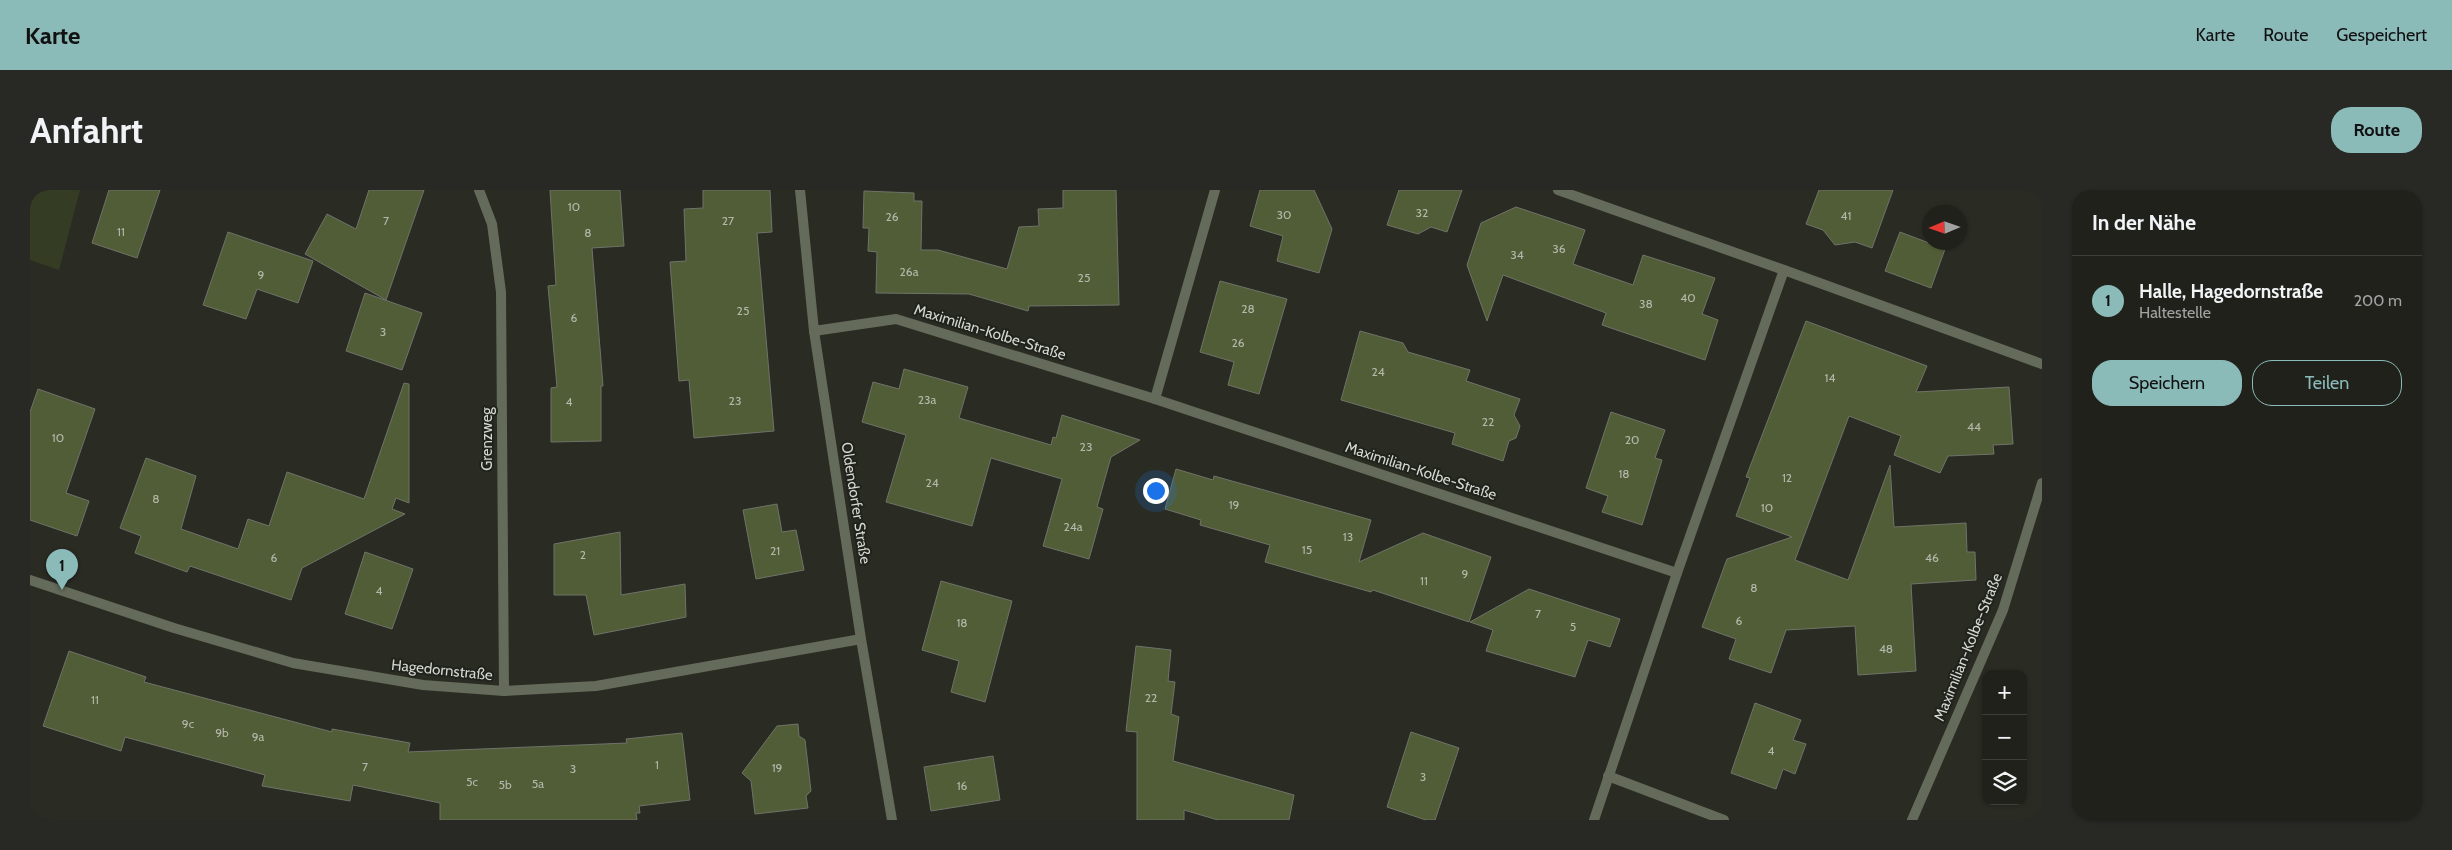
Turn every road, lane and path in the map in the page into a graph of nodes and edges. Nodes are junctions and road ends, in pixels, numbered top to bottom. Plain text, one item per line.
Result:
1 (479, 190) edge
2 (800, 190) edge
3 (1215, 190) edge
4 (1558, 190) edge
5 (1784, 270) junction
6 (814, 331) junction
7 (2042, 364) edge
8 (1155, 399) junction
9 (2042, 483) edge
10 (1677, 573) junction
11 (30, 580) edge
12 (861, 639) junction
13 (504, 691) junction
14 (1608, 776) junction
15 (892, 820) edge
16 (1594, 820) edge
17 (1724, 820) edge
18 (1912, 820) edge

1 - 13 street, Grenzweg
2 - 6 street, Oldendorfer Straße
3 - 8 street
4 - 5 street
5 - 7 street
5 - 10 street
6 - 8 street, Maximilian-Kolbe-Straße
6 - 12 street, Oldendorfer Straße
8 - 10 street, Maximilian-Kolbe-Straße
9 - 18 street, Maximilian-Kolbe-Straße
10 - 14 street
11 - 13 street, Hagedornstraße
12 - 13 street, Hagedornstraße
12 - 15 street, Oldendorfer Straße
14 - 16 street
14 - 17 street

